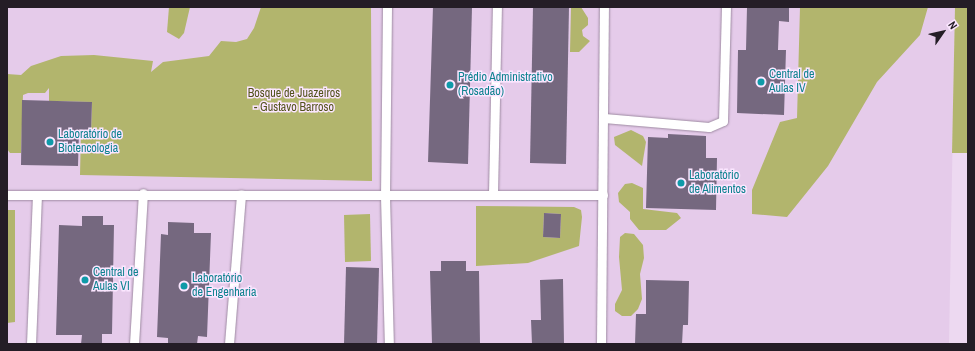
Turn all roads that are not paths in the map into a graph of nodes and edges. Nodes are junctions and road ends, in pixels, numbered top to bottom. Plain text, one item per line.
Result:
1 (387, 7) edge
2 (497, 7) edge
3 (604, 7) edge
4 (726, 7) edge
5 (604, 118) junction
6 (143, 193) junction
7 (241, 194) junction
8 (493, 194) junction
9 (7, 195) edge
10 (37, 195) junction
11 (603, 195) junction
12 (385, 196) junction
13 (31, 344) edge
14 (134, 344) edge
15 (229, 344) edge
16 (389, 344) edge
17 (601, 344) edge

1 - 12 lane
2 - 8 lane
3 - 5 lane
4 - 5 lane
5 - 11 lane
6 - 7 lane
6 - 10 lane
6 - 14 lane
7 - 12 lane
7 - 15 lane
8 - 11 lane
8 - 12 lane
9 - 10 lane
10 - 13 lane
11 - 17 lane
12 - 16 lane

